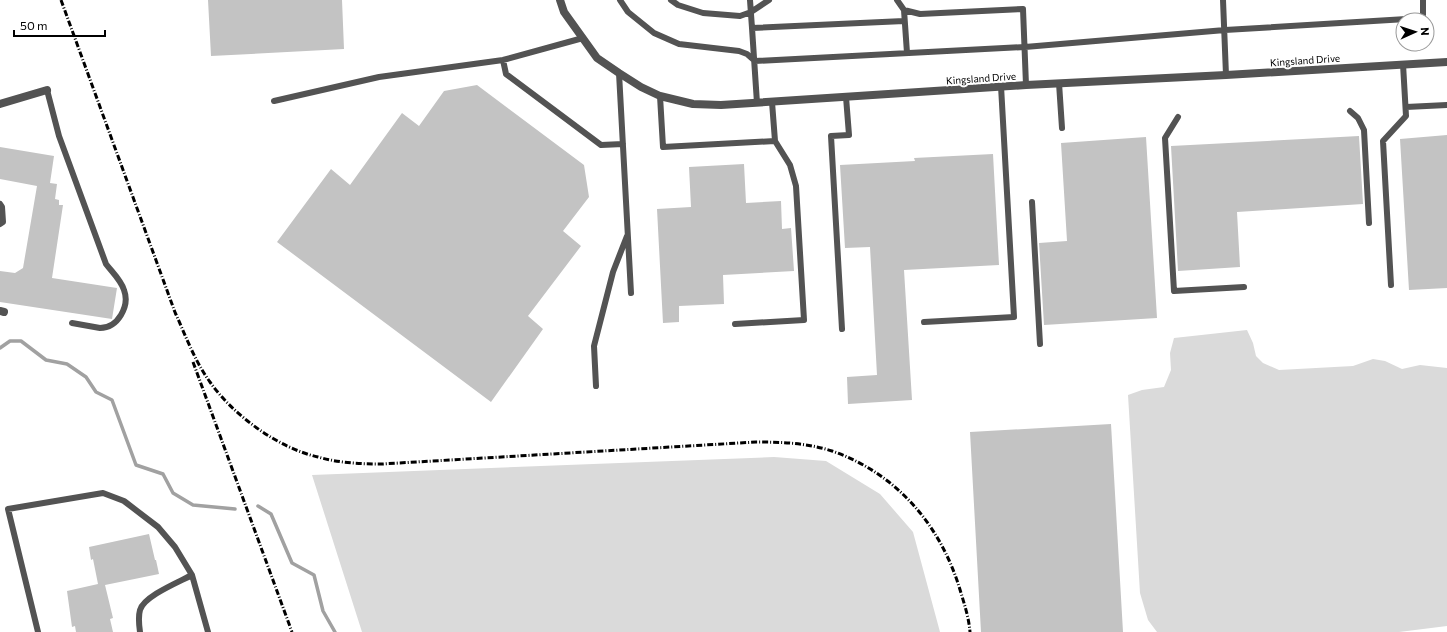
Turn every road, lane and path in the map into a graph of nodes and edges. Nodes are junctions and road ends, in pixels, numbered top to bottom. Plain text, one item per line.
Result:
1 (560, 0) edge
2 (620, 0) edge
3 (671, 0) edge
4 (750, 0) edge
5 (769, 0) edge
6 (897, 0) edge
7 (1223, 0) edge
8 (1423, 0) edge
9 (904, 10) junction
10 (751, 12) junction
11 (904, 21) junction
12 (752, 28) junction
13 (1225, 30) junction
14 (583, 38) junction
15 (1025, 47) junction
16 (907, 53) junction
17 (503, 60) junction
18 (755, 61) junction
19 (1447, 62) edge
20 (1403, 64) junction
21 (619, 73) junction
22 (1226, 75) junction
23 (1059, 83) junction
24 (1026, 85) junction
25 (1001, 86) junction
26 (47, 90) joint
27 (660, 96) junction
28 (846, 97) junction
29 (274, 101) dead end
30 (772, 102) junction
31 (756, 103) junction
32 (0, 104) edge
33 (1447, 105) edge
34 (1406, 107) junction
35 (1350, 111) dead end
36 (1178, 117) dead end
37 (1062, 128) dead end
38 (774, 141) junction
39 (623, 144) junction
40 (1032, 202) dead end
41 (0, 204) edge
42 (1369, 223) dead end
43 (0, 224) edge
44 (628, 233) junction
45 (1391, 285) dead end
46 (1244, 287) dead end
47 (631, 293) dead end
48 (924, 322) dead end
49 (72, 323) dead end
50 (735, 324) dead end
51 (842, 329) dead end
52 (1040, 344) dead end
53 (596, 386) dead end
54 (8, 509) junction
55 (0, 511) edge
56 (192, 576) junction
57 (38, 632) edge
58 (140, 632) edge
59 (208, 632) edge

1 - 14 street, Kingsland Drive
2 - 18 lane
3 - 10 lane
4 - 10 lane
5 - 10 lane
6 - 9 lane
7 - 13 lane
8 - 13 lane
9 - 11 lane
9 - 15 lane
10 - 12 lane
11 - 12 lane
11 - 16 lane
12 - 18 lane
13 - 15 lane
13 - 22 lane
14 - 17 lane
14 - 21 street, Kingsland Drive
15 - 16 lane
15 - 24 lane
16 - 18 lane
17 - 29 lane
17 - 39 lane
18 - 31 lane
19 - 20 street, Kingsland Drive
20 - 22 street, Kingsland Drive
20 - 34 lane
21 - 27 street, Kingsland Drive
21 - 39 lane
22 - 23 street, Kingsland Drive
23 - 24 street, Kingsland Drive
23 - 37 lane
24 - 25 street, Kingsland Drive
25 - 28 street, Kingsland Drive
25 - 48 lane
26 - 32 street
26 - 49 lane
27 - 31 street, Kingsland Drive
27 - 38 lane
28 - 30 street, Kingsland Drive
28 - 51 lane
30 - 31 street, Kingsland Drive
30 - 38 lane
33 - 34 lane
34 - 45 lane
35 - 42 lane
36 - 46 lane
38 - 50 lane
39 - 44 lane
40 - 52 lane
41 - 43 lane
44 - 47 lane
44 - 53 lane
54 - 55 lane
54 - 56 lane
54 - 57 lane
56 - 58 lane
56 - 59 lane

